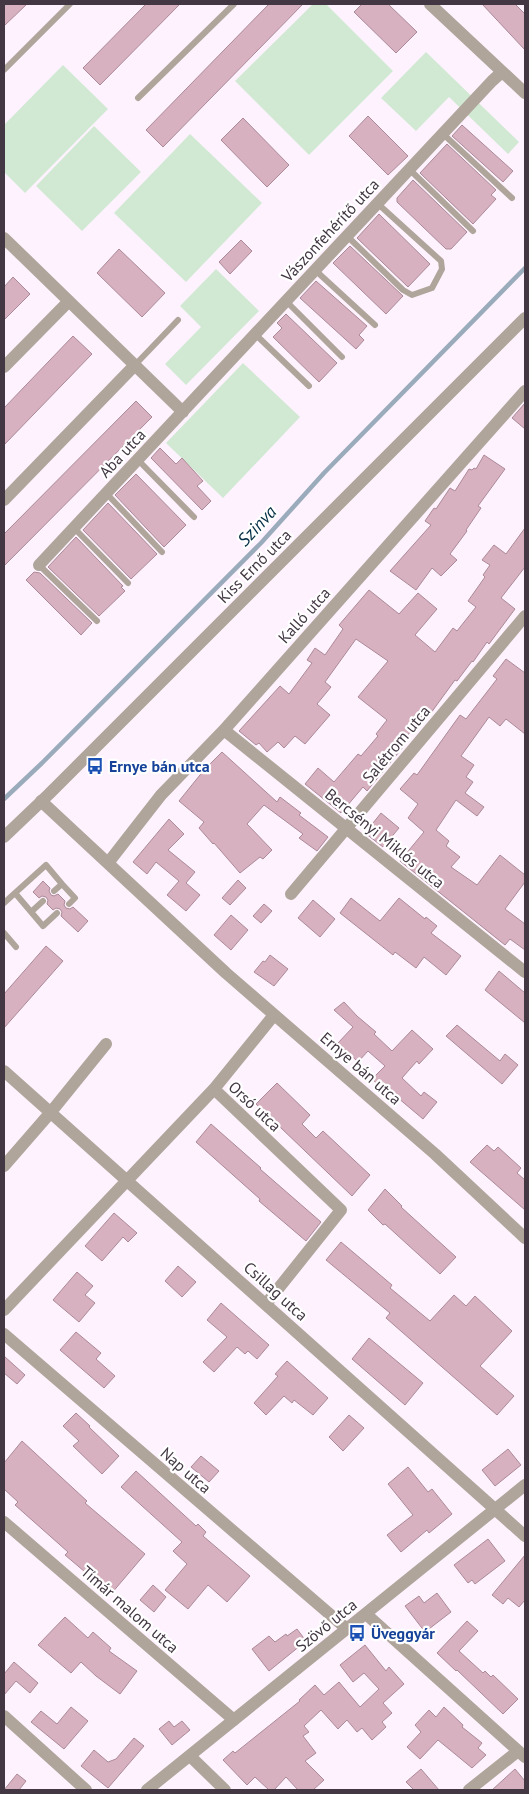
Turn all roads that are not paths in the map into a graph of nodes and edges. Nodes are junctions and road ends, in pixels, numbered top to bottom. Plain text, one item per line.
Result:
1 (70, 4) edge
2 (234, 4) edge
3 (430, 4) edge
4 (4, 70) edge
5 (502, 72) junction
6 (525, 94) edge
7 (138, 98) dead end
8 (442, 133) junction
9 (409, 169) junction
10 (512, 198) dead end
11 (378, 203) junction
12 (473, 231) dead end
13 (347, 236) junction
14 (4, 238) edge
15 (315, 270) junction
16 (69, 301) junction
17 (286, 301) junction
18 (178, 320) dead end
19 (523, 324) edge
20 (375, 325) dead end
21 (255, 334) junction
22 (342, 357) dead end
23 (135, 365) junction
24 (4, 367) edge
25 (310, 386) dead end
26 (525, 391) edge
27 (183, 412) junction
28 (138, 460) junction
29 (106, 493) junction
30 (4, 500) edge
31 (194, 517) dead end
32 (74, 528) junction
33 (162, 552) dead end
34 (39, 565) joint
35 (128, 583) dead end
36 (525, 616) edge
37 (97, 621) dead end
38 (224, 730) junction
39 (41, 801) junction
40 (347, 828) junction
41 (4, 837) edge
42 (108, 863) junction
43 (62, 884) junction
44 (54, 891) dead end
45 (15, 893) junction
46 (291, 894) dead end
47 (43, 901) dead end
48 (4, 903) edge
49 (69, 904) dead end
50 (31, 912) junction
51 (57, 913) dead end
52 (4, 933) edge
53 (16, 947) dead end
54 (525, 972) edge
55 (274, 1015) junction
56 (106, 1044) dead end
57 (4, 1071) edge
58 (214, 1089) junction
59 (51, 1112) junction
60 (4, 1166) edge
61 (128, 1180) junction
62 (525, 1238) edge
63 (266, 1304) junction
64 (4, 1310) edge
65 (4, 1334) edge
66 (525, 1485) edge
67 (495, 1510) junction
68 (4, 1522) edge
69 (525, 1536) edge
70 (366, 1614) junction
71 (347, 1630) junction
72 (4, 1716) edge
73 (234, 1720) junction
74 (521, 1754) edge
75 (190, 1756) junction
76 (86, 1790) edge
77 (147, 1790) edge
78 (225, 1790) edge
79 (469, 1790) edge

1 - 4 lane
2 - 7 lane
3 - 5 street
5 - 6 street
5 - 8 street, Vászonfehérítő utca
8 - 9 street, Vászonfehérítő utca
8 - 10 lane
9 - 11 street, Vászonfehérítő utca
9 - 12 lane
11 - 13 street, Vászonfehérítő utca
11 - 13 lane
13 - 15 street, Vászonfehérítő utca
14 - 16 street
15 - 17 street, Vászonfehérítő utca
15 - 20 lane
16 - 23 street
16 - 24 street
17 - 21 street, Vászonfehérítő utca
17 - 22 lane
18 - 23 lane
19 - 39 street, Kiss Ernő utca
21 - 25 lane
21 - 27 street, Vászonfehérítő utca
23 - 27 street
23 - 30 street
26 - 38 street, Kalló utca
27 - 28 street, Aba utca
28 - 29 street, Aba utca
28 - 31 lane
29 - 32 street, Aba utca
29 - 33 lane
32 - 34 street, Aba utca
32 - 35 lane
34 - 37 lane
36 - 40 street, Salétrom utca
38 - 40 street, Bercsényi Miklós utca
38 - 42 street, Kalló utca
39 - 41 street, Kiss Ernő utca
39 - 42 street, Ernye bán utca
40 - 46 street, Salétrom utca
40 - 54 street, Bercsényi Miklós utca
42 - 55 street, Ernye bán utca
43 - 44 lane
43 - 45 lane
43 - 49 lane
45 - 48 lane
45 - 50 lane
47 - 50 lane
50 - 51 lane
52 - 53 lane
55 - 58 street
55 - 62 street, Ernye bán utca
56 - 59 street
57 - 59 street, Csillag utca
58 - 61 street, Orsó utca
58 - 63 street, Orsó utca
59 - 60 street
59 - 61 street, Csillag utca
61 - 63 street, Csillag utca
61 - 64 street, Orsó utca
63 - 67 street, Csillag utca
65 - 71 street, Nap utca
66 - 67 street, Szövő utca
67 - 69 street, Csillag utca
67 - 70 street, Szövő utca
68 - 73 street, Tímár malom utca
70 - 71 street, Szövő utca
70 - 74 street
71 - 73 street, Szövő utca
72 - 76 street
73 - 75 street, Szövő utca
74 - 79 street
75 - 77 street, Szövő utca
75 - 78 street

